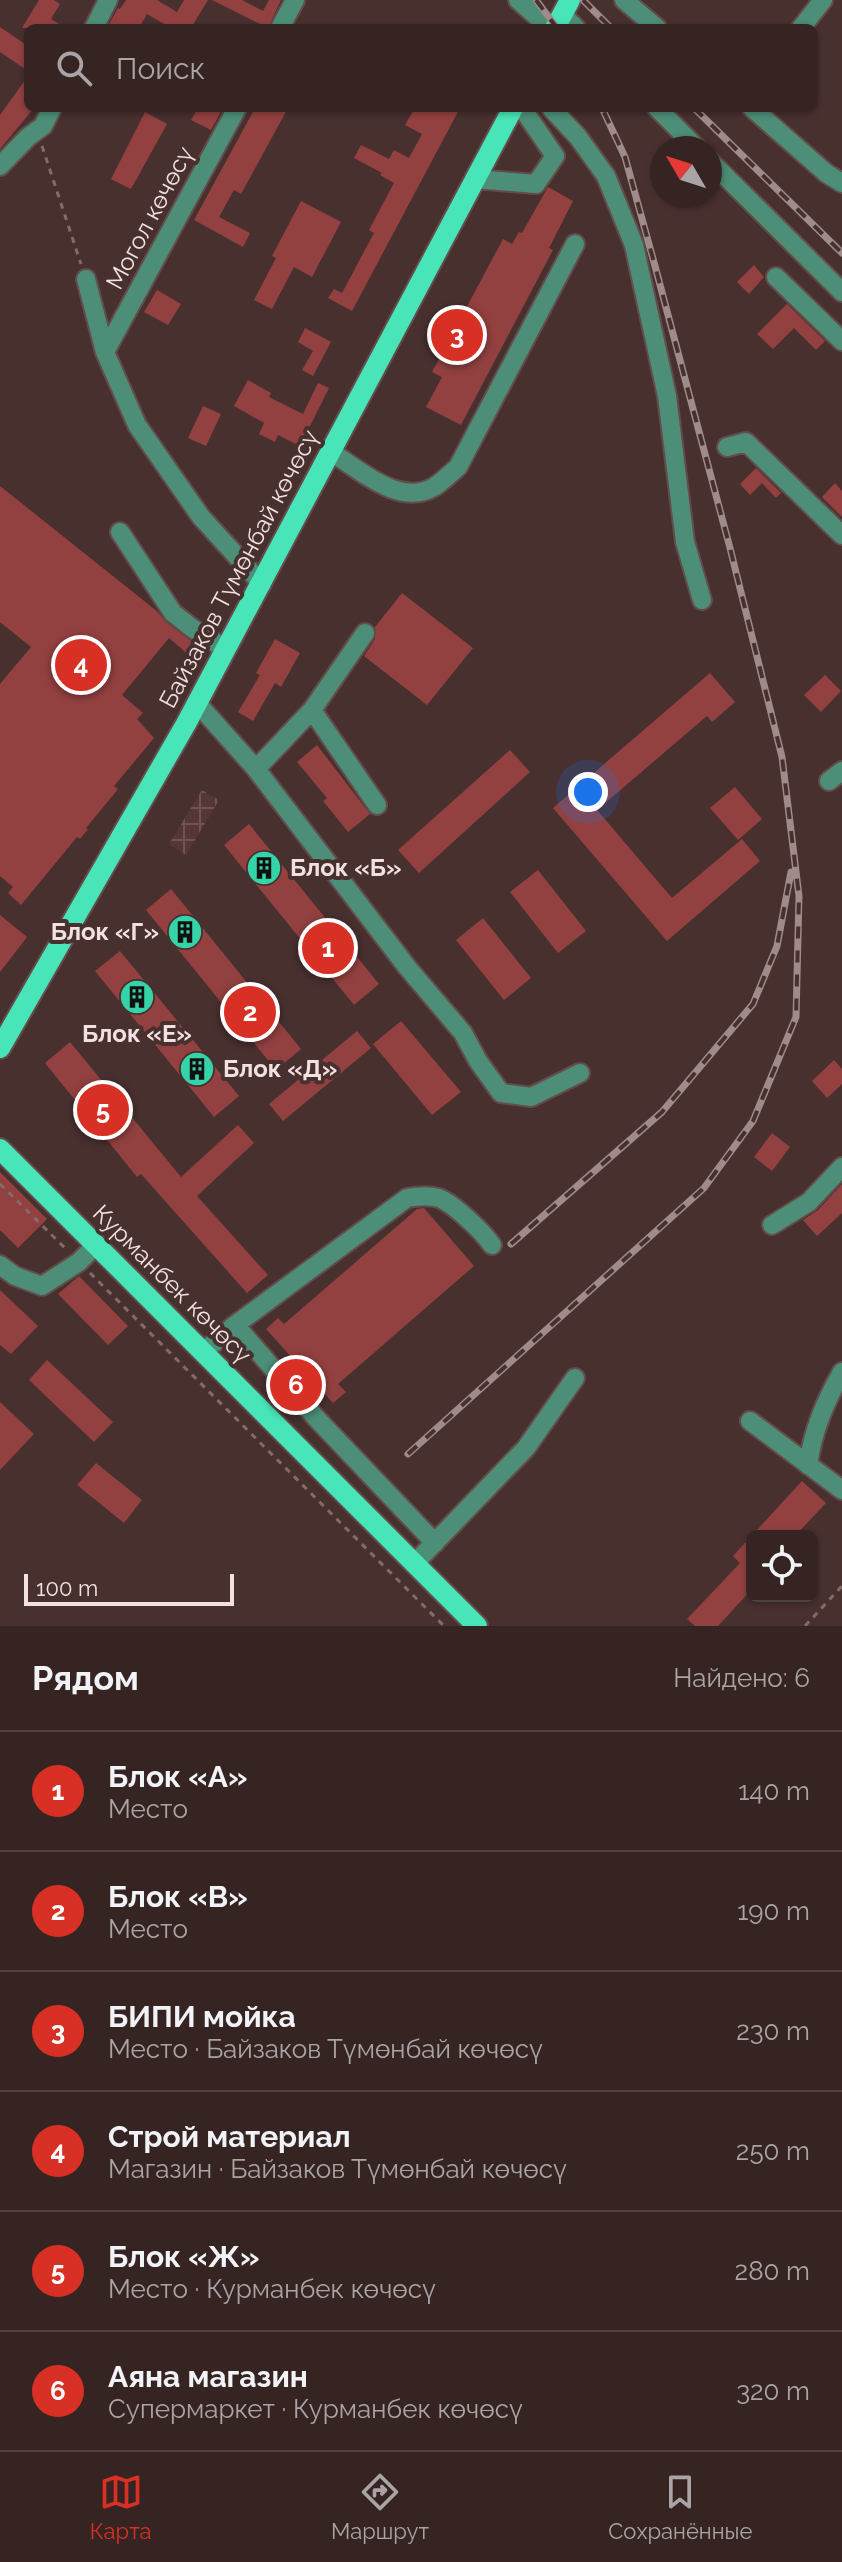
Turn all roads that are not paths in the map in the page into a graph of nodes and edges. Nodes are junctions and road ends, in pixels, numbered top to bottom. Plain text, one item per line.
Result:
1 (108, 0) edge
2 (295, 0) edge
3 (518, 0) edge
4 (624, 0) edge
5 (823, 0) edge
6 (563, 20) edge
7 (96, 24) edge
8 (282, 24) edge
9 (652, 24) edge
10 (804, 24) edge
11 (50, 112) edge
12 (235, 112) edge
13 (511, 112) edge
14 (525, 112) edge
15 (555, 112) edge
16 (661, 112) edge
17 (757, 112) edge
18 (685, 136) edge
19 (0, 166) edge
20 (722, 173) edge
21 (475, 179) junction
22 (842, 183) edge
23 (575, 244) dead end
24 (776, 277) dead end
25 (86, 279) road end
26 (842, 292) edge
27 (842, 341) edge
28 (105, 352) junction
29 (727, 447) dead end
30 (331, 452) junction
31 (120, 532) dead end
32 (842, 535) edge
33 (262, 584) junction
34 (702, 600) dead end
35 (365, 633) dead end
36 (226, 649) junction
37 (197, 703) junction
38 (312, 710) junction
39 (256, 769) junction
40 (377, 805) dead end
41 (0, 1048) edge
42 (580, 1073) dead end
43 (0, 1149) edge
44 (842, 1167) edge
45 (772, 1225) dead end
46 (96, 1245) junction
47 (492, 1245) dead end
48 (0, 1265) edge
49 (235, 1325) junction
50 (203, 1352) junction
51 (842, 1372) edge
52 (575, 1378) dead end
53 (750, 1421) dead end
54 (808, 1465) junction
55 (842, 1490) edge
56 (435, 1543) junction
57 (414, 1564) junction
58 (477, 1626) edge

1 - 7 street
2 - 8 street
3 - 6 street
4 - 9 street
5 - 10 street
11 - 19 street
12 - 28 street, Могол көчөсү
13 - 21 main road, Байзаков Түмөнбай көчөсү
14 - 21 street
15 - 34 street
16 - 18 street
17 - 22 street
20 - 26 street
21 - 30 main road, Байзаков Түмөнбай көчөсү
23 - 30 street
24 - 27 street
25 - 28 street
28 - 33 street
29 - 32 street
30 - 33 main road, Байзаков Түмөнбай көчөсү
31 - 36 street
33 - 36 main road, Байзаков Түмөнбай көчөсү
35 - 38 street
36 - 37 main road, Байзаков Түмөнбай көчөсү
37 - 39 street
37 - 41 main road, Байзаков Түмөнбай көчөсү
38 - 39 street
38 - 40 street
39 - 42 street
43 - 46 main road, Курманбек көчөсү
44 - 45 street
46 - 48 street
46 - 50 main road, Курманбек көчөсү
47 - 49 street
49 - 50 street
49 - 56 street
50 - 57 main road, Курманбек көчөсү
51 - 54 street
52 - 56 street
53 - 54 street
54 - 55 street
56 - 57 street
57 - 58 main road, Курманбек көчөсү

